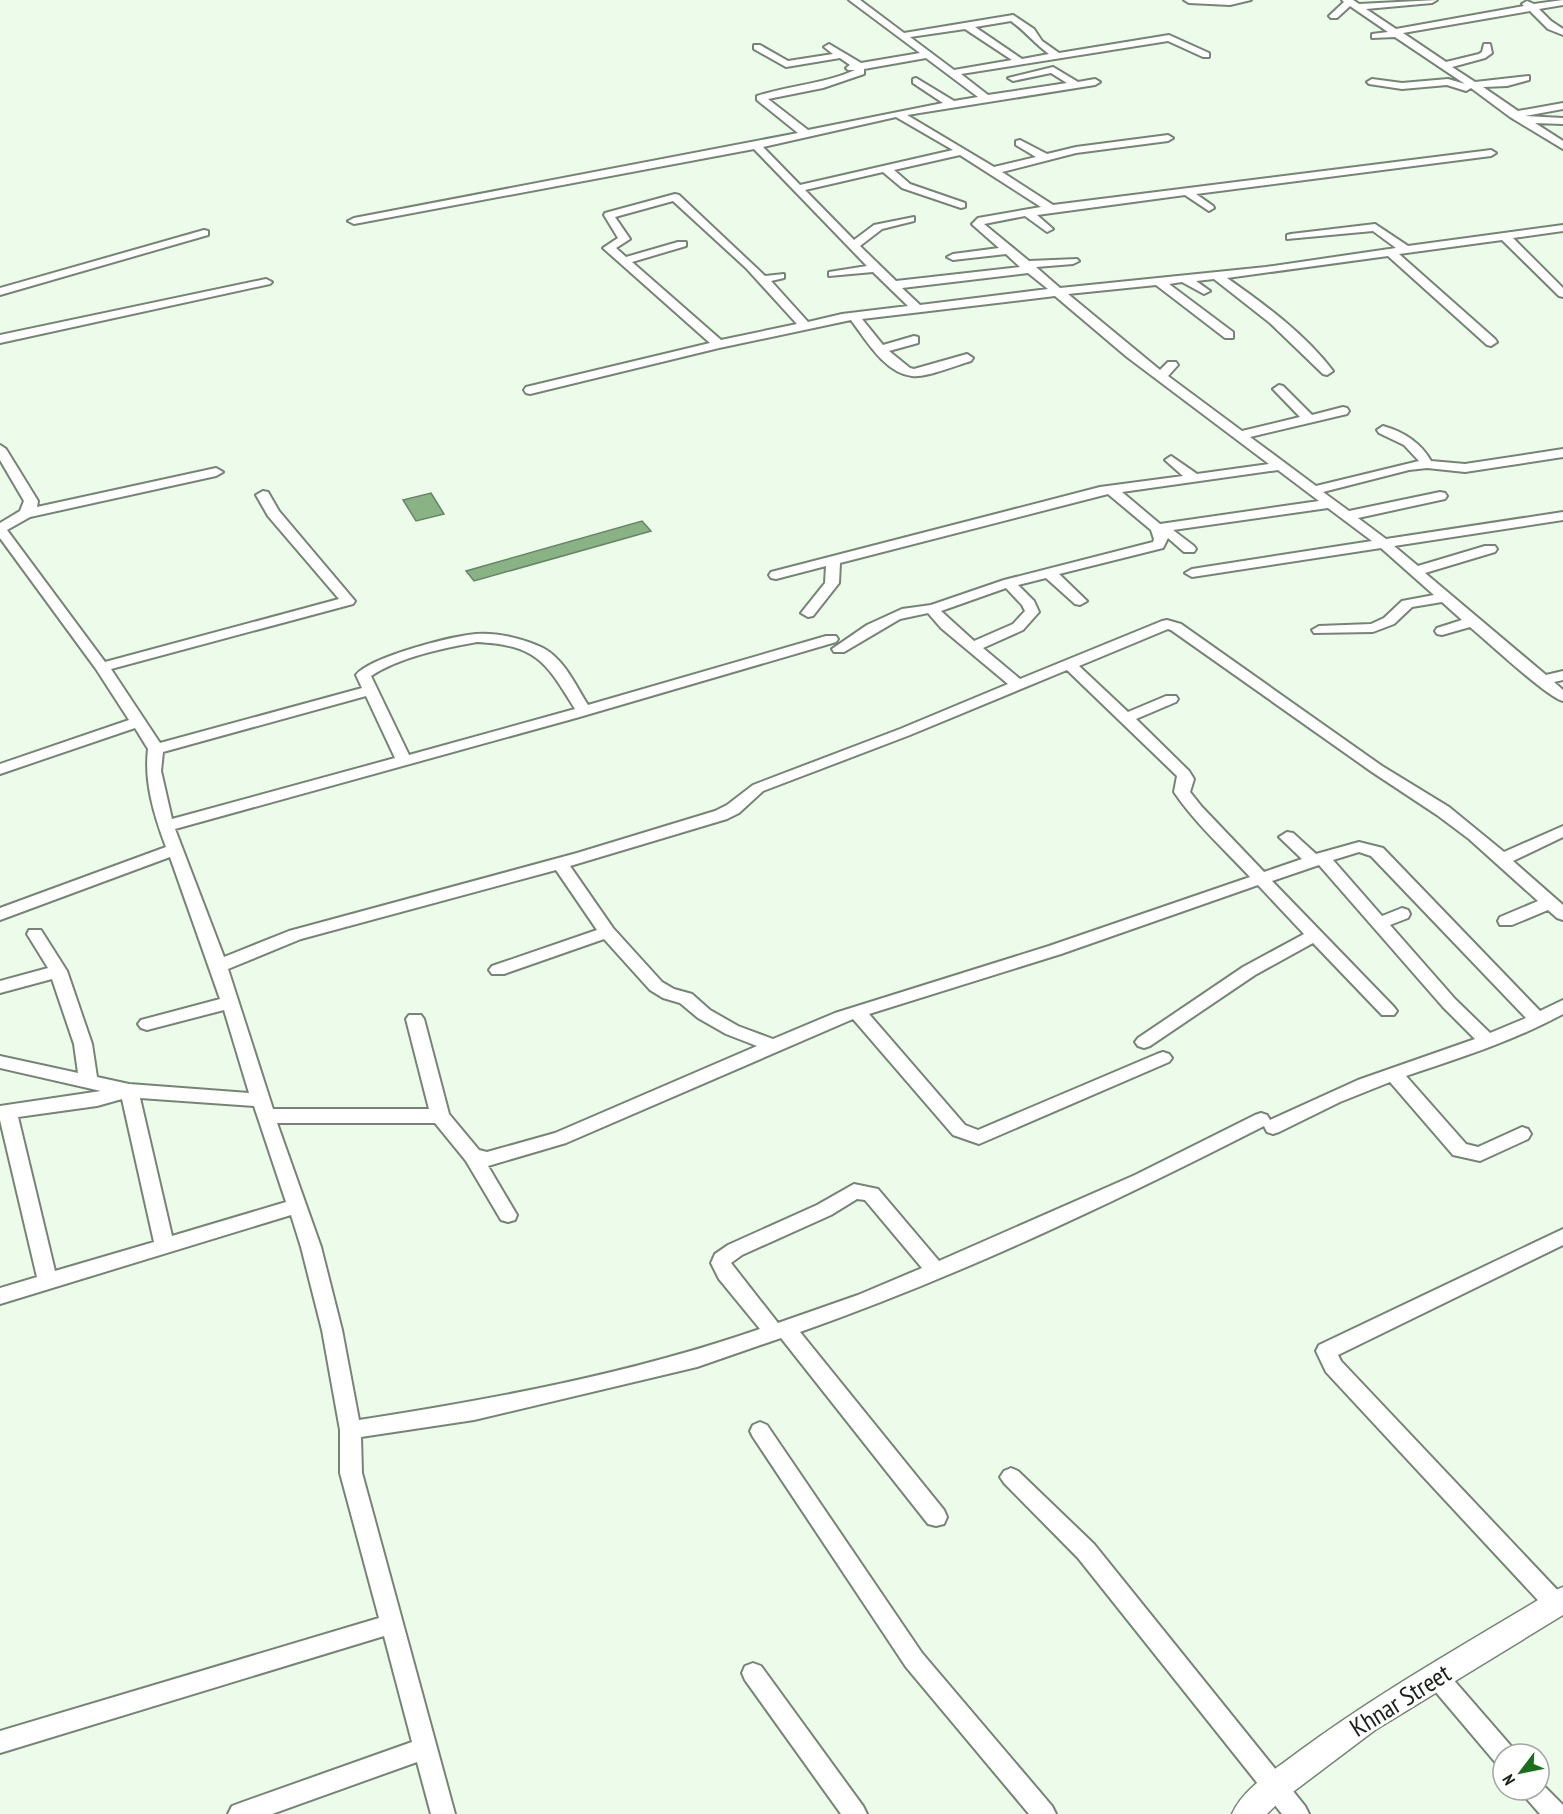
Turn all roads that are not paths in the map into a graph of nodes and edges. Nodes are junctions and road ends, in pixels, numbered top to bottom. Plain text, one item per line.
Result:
1 (854, 0) edge
2 (1189, 0) edge
3 (1246, 0) edge
4 (1432, 0) edge
5 (1520, 0) edge
6 (1563, 2) edge
7 (1350, 3) edge
8 (1534, 8) junction
9 (1447, 14) dead end
10 (1334, 16) dead end
11 (1459, 21) junction
12 (966, 26) junction
13 (1432, 31) dead end
14 (1563, 32) edge
15 (943, 33) dead end
16 (1397, 34) junction
17 (1375, 36) dead end
18 (903, 38) junction
19 (1488, 46) dead end
20 (757, 47) dead end
21 (829, 47) dead end
22 (842, 55) junction
23 (926, 55) junction
24 (1056, 55) junction
25 (1206, 55) dead end
26 (1019, 62) junction
27 (1443, 66) junction
28 (852, 68) junction
29 (951, 73) junction
30 (813, 78) dead end
31 (1013, 78) dead end
32 (1526, 78) dead end
33 (916, 81) dead end
34 (833, 82) junction
35 (1095, 82) dead end
36 (1372, 82) dead end
37 (1076, 84) junction
38 (1475, 88) junction
39 (986, 98) junction
40 (952, 104) junction
41 (1563, 106) edge
42 (921, 110) junction
43 (897, 114) junction
44 (1517, 117) junction
45 (932, 118) dead end
46 (1563, 121) edge
47 (806, 134) junction
48 (1168, 138) dead end
49 (1020, 143) dead end
50 (756, 145) junction
51 (1563, 146) edge
52 (962, 151) junction
53 (1491, 153) dead end
54 (1044, 157) junction
55 (651, 165) junction
56 (886, 169) junction
57 (993, 171) junction
58 (668, 176) dead end
59 (797, 189) junction
60 (1187, 192) junction
61 (961, 205) dead end
62 (1209, 208) dead end
63 (1052, 209) junction
64 (1028, 213) junction
65 (910, 219) dead end
66 (354, 221) dead end
67 (1563, 228) edge
68 (1047, 229) dead end
69 (204, 233) dead end
70 (1504, 236) junction
71 (1291, 237) dead end
72 (682, 244) dead end
73 (854, 245) junction
74 (1008, 250) junction
75 (1406, 250) junction
76 (1390, 252) junction
77 (953, 257) dead end
78 (623, 261) junction
79 (1073, 261) dead end
80 (1027, 267) junction
81 (876, 268) junction
82 (833, 274) dead end
83 (1216, 275) junction
84 (780, 276) dead end
85 (1183, 278) junction
86 (762, 280) junction
87 (1158, 281) junction
88 (266, 282) dead end
89 (895, 285) junction
90 (1204, 291) dead end
91 (0, 292) edge
92 (1056, 292) junction
93 (1563, 294) edge
94 (917, 309) junction
95 (854, 317) junction
96 (806, 326) junction
97 (1229, 335) dead end
98 (0, 339) edge
99 (914, 340) dead end
100 (1491, 342) dead end
101 (719, 345) junction
102 (881, 350) junction
103 (967, 358) dead end
104 (1172, 365) dead end
105 (1327, 371) dead end
106 (1161, 377) junction
107 (1279, 389) dead end
108 (530, 390) dead end
109 (1343, 411) dead end
110 (1308, 418) junction
111 (1383, 429) dead end
112 (1241, 435) junction
113 (0, 449) edge
114 (1563, 453) edge
115 (1171, 460) dead end
116 (1427, 464) junction
117 (1281, 466) junction
118 (216, 472) dead end
119 (1193, 477) junction
120 (1110, 489) junction
121 (1312, 491) junction
122 (263, 495) dead end
123 (1440, 496) dead end
124 (1329, 504) junction
125 (28, 513) junction
126 (1346, 516) junction
127 (1563, 516) edge
128 (1160, 528) junction
129 (0, 529) edge
130 (1383, 543) junction
131 (1189, 549) dead end
132 (1490, 549) dead end
133 (833, 560) junction
134 (1417, 571) junction
135 (1049, 573) junction
136 (1192, 573) dead end
137 (776, 575) dead end
138 (1009, 583) junction
139 (1447, 597) junction
140 (1080, 601) dead end
141 (932, 609) junction
142 (808, 613) dead end
143 (1472, 622) junction
144 (1319, 630) dead end
145 (1442, 631) dead end
146 (973, 647) junction
147 (1069, 664) junction
148 (102, 667) junction
149 (1563, 675) edge
150 (1543, 681) junction
151 (1018, 685) junction
152 (369, 691) junction
153 (1563, 697) edge
154 (1171, 699) dead end
155 (584, 711) junction
156 (1126, 718) junction
157 (138, 722) junction
158 (156, 749) junction
159 (404, 761) junction
160 (0, 769) edge
161 (166, 826) junction
162 (1563, 831) edge
163 (1287, 837) dead end
164 (175, 849) junction
165 (1503, 859) junction
166 (1319, 860) junction
167 (560, 863) junction
168 (1262, 878) junction
169 (1551, 902) junction
170 (0, 914) edge
171 (1402, 914) dead end
172 (1563, 914) edge
173 (1506, 921) dead end
174 (1379, 923) junction
175 (607, 932) junction
176 (35, 934) dead end
177 (1315, 935) junction
178 (219, 966) junction
179 (498, 970) dead end
180 (58, 971) junction
181 (0, 987) edge
182 (230, 1002) junction
183 (1563, 1006) edge
184 (1388, 1011) dead end
185 (857, 1012) junction
186 (415, 1019) dead end
187 (1539, 1020) junction
188 (147, 1024) dead end
189 (1144, 1042) dead end
190 (1488, 1042) junction
191 (774, 1046) junction
192 (1163, 1058) dead end
193 (0, 1062) edge
194 (1393, 1074) junction
195 (88, 1080) junction
196 (129, 1091) junction
197 (264, 1108) junction
198 (4, 1112) edge
199 (440, 1116) junction
200 (1522, 1134) dead end
201 (473, 1156) junction
202 (297, 1206) junction
203 (508, 1215) dead end
204 (1563, 1236) edge
205 (165, 1246) junction
206 (936, 1271) junction
207 (48, 1281) junction
208 (0, 1296) edge
209 (779, 1330) junction
210 (350, 1430) junction
211 (760, 1431) dead end
212 (1011, 1477) dead end
213 (936, 1517) dead end
214 (1559, 1602) edge
215 (391, 1624) junction
216 (753, 1673) dead end
217 (1437, 1677) junction
218 (0, 1742) edge
219 (1493, 1742) edge
220 (424, 1749) junction
221 (1276, 1787) junction
222 (1544, 1802) edge
223 (240, 1814) edge
224 (443, 1814) edge
225 (855, 1814) edge
226 (1044, 1814) edge
227 (1247, 1814) edge
228 (1297, 1814) edge
229 (1555, 1814) edge

1 - 18 street
2 - 3 street
4 - 7 street
5 - 8 street
6 - 8 street
7 - 10 street
7 - 16 street
8 - 11 street
8 - 14 street
9 - 11 street
11 - 16 street
12 - 18 street
12 - 24 street
12 - 26 street
13 - 16 street
15 - 18 street
16 - 17 street
16 - 27 street
18 - 23 street
19 - 27 street
20 - 22 street
21 - 22 street
22 - 28 street
23 - 28 street
23 - 29 street
24 - 25 street
24 - 26 street
26 - 29 street
27 - 38 street
28 - 34 street
29 - 39 street
30 - 34 street
31 - 37 street
32 - 38 street
33 - 40 street
34 - 47 street
35 - 37 street
36 - 38 street
37 - 39 street
38 - 44 street
39 - 40 street
40 - 42 street
41 - 44 street
42 - 43 street
42 - 45 street
43 - 47 street
43 - 52 street
44 - 46 street
44 - 51 street
47 - 50 street
48 - 54 street
49 - 54 street
50 - 55 street
50 - 59 street
52 - 56 street
52 - 57 street
53 - 60 street
54 - 57 street
55 - 58 street
55 - 66 street
56 - 59 street
56 - 61 street
57 - 63 street
59 - 73 street
60 - 62 street
60 - 63 street
63 - 64 street
64 - 68 street
64 - 74 street
65 - 73 street
67 - 70 street
69 - 91 street
70 - 75 street
70 - 93 street
71 - 75 street
72 - 78 street
73 - 81 street
74 - 77 street
74 - 80 street
75 - 76 street
76 - 83 street
76 - 100 street
78 - 86 street
78 - 101 street
79 - 80 street
80 - 89 street
80 - 92 street
81 - 82 street
81 - 89 street
83 - 85 street
83 - 105 street
84 - 86 street
85 - 87 street
85 - 90 street
86 - 96 street
87 - 92 street
87 - 97 street
88 - 98 street
89 - 94 street
92 - 94 street
92 - 106 street
94 - 95 street
95 - 96 street
95 - 102 street
96 - 101 street
99 - 102 street
101 - 108 street
102 - 103 street
104 - 106 street
106 - 112 street
107 - 110 street
109 - 110 street
110 - 112 street
111 - 116 street
112 - 117 street
113 - 125 street
114 - 116 street
115 - 119 street
116 - 121 street
117 - 119 street
117 - 121 street
118 - 125 street
119 - 120 street
120 - 128 street
120 - 133 street
121 - 124 street
122 - 148 street
123 - 126 street
124 - 126 street
124 - 128 street
125 - 129 street
126 - 130 street
127 - 130 street
128 - 131 street
128 - 135 street
129 - 148 street
130 - 134 street
130 - 136 street
132 - 134 street
133 - 137 street
133 - 142 street
134 - 139 street
135 - 138 street
135 - 140 street
138 - 141 street
138 - 146 street
139 - 143 street
139 - 144 street
141 - 146 street
141 - 155 street
143 - 145 street
143 - 150 street
146 - 151 street
147 - 151 street
147 - 156 street
147 - 165 street
148 - 157 street
149 - 150 street
150 - 153 street
151 - 167 street
152 - 155 street
152 - 158 street
152 - 159 street
154 - 156 street
155 - 159 street
156 - 168 street
157 - 158 street
157 - 160 street
158 - 161 street
159 - 161 street
161 - 164 street
162 - 165 street
163 - 166 street
164 - 170 street
164 - 178 street
165 - 169 street
166 - 168 street
166 - 174 street
166 - 187 street
167 - 175 street
167 - 178 street
168 - 177 street
168 - 185 street
169 - 172 street
169 - 173 street
171 - 174 street
174 - 190 street
175 - 179 street
175 - 191 street
176 - 180 street
177 - 184 street
177 - 189 street
178 - 182 street
180 - 181 street
180 - 195 street
182 - 188 street
182 - 197 street
183 - 187 street
185 - 191 street
185 - 192 street
186 - 199 street
187 - 190 street
190 - 194 street
191 - 201 street
193 - 195 street
194 - 200 street
194 - 206 street
195 - 196 street
196 - 197 street
196 - 198 street
196 - 205 street
197 - 199 street
197 - 202 street
198 - 207 street
199 - 201 street
201 - 203 street
202 - 205 street
202 - 210 street
204 - 214 street
205 - 207 street
206 - 209 street
206 - 209 street
207 - 208 street
209 - 210 street
209 - 213 street
210 - 215 street
211 - 226 street
212 - 221 street
214 - 217 street, Khnar Street
215 - 218 street
215 - 220 street
216 - 225 street
217 - 219 street
217 - 221 street, Khnar Street
220 - 223 street
220 - 224 street
221 - 227 street, Khnar Street
221 - 228 street
222 - 229 street

